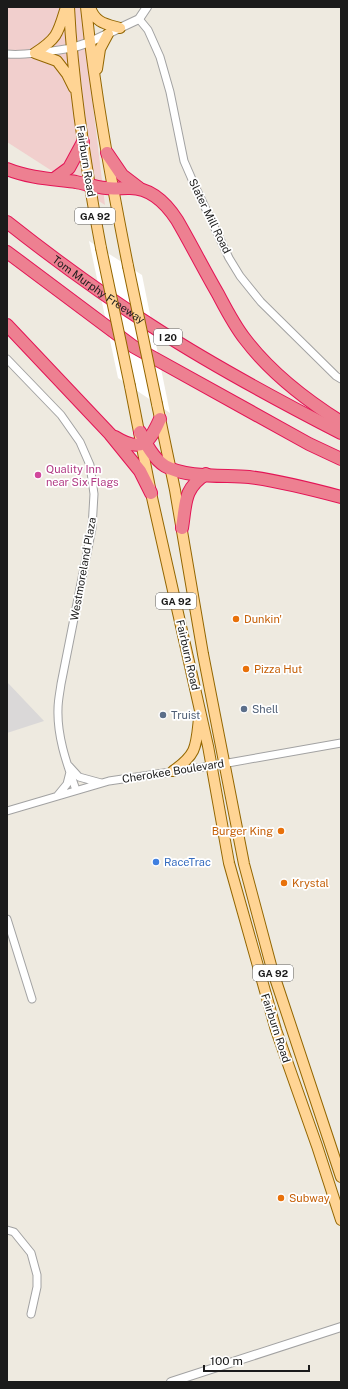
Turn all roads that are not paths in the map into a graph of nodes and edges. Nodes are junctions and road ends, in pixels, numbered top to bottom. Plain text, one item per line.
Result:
1 (68, 7) edge
2 (86, 7) edge
3 (90, 7) edge
4 (147, 7) edge
5 (139, 19) junction
6 (120, 28) junction
7 (108, 34) junction
8 (90, 42) junction
9 (72, 48) junction
10 (35, 53) junction
11 (7, 54) edge
12 (95, 77) junction
13 (77, 92) junction
14 (83, 142) junction
15 (107, 153) junction
16 (7, 169) edge
17 (54, 179) junction
18 (89, 184) junction
19 (114, 189) junction
20 (140, 189) junction
21 (7, 222) edge
22 (7, 252) edge
23 (7, 325) edge
24 (7, 359) edge
25 (341, 379) edge
26 (160, 419) junction
27 (341, 422) edge
28 (341, 433) edge
29 (110, 434) junction
30 (142, 440) junction
31 (341, 459) edge
32 (170, 468) junction
33 (206, 474) junction
34 (151, 493) junction
35 (341, 497) edge
36 (182, 528) junction
37 (200, 710) junction
38 (341, 743) edge
39 (65, 758) junction
40 (224, 763) junction
41 (211, 766) junction
42 (173, 771) junction
43 (70, 772) junction
44 (101, 783) junction
45 (76, 790) junction
46 (58, 795) junction
47 (7, 811) edge
48 (7, 919) edge
49 (32, 999) dead end
50 (341, 1177) edge
51 (341, 1220) edge
52 (7, 1230) edge
53 (31, 1314) dead end
54 (341, 1327) edge
55 (171, 1382) edge

1 - 9 main road, Fairburn Road / GA 92
1 - 10 main road
2 - 8 main road, Fairburn Road / GA 92
3 - 6 main road
4 - 5 street
5 - 6 street
5 - 25 street, Slater Mill Road
6 - 7 street
7 - 8 street
7 - 12 main road
8 - 9 street
8 - 12 main road, Fairburn Road / GA 92
9 - 10 street
9 - 13 main road, Fairburn Road / GA 92
10 - 11 street
10 - 13 main road
12 - 15 main road, Fairburn Road / GA 92
13 - 14 main road, Fairburn Road / GA 92
14 - 17 highway
14 - 18 main road, Fairburn Road / GA 92
15 - 19 main road, Fairburn Road / GA 92
15 - 20 highway
16 - 17 highway
17 - 18 highway
18 - 19 highway
18 - 30 main road, Fairburn Road / GA 92, bridge
19 - 20 highway
19 - 26 main road, Fairburn Road / GA 92, bridge
20 - 27 highway
21 - 28 highway, Tom Murphy Freeway / I 20
22 - 31 highway, I 20
23 - 29 highway
24 - 39 street, Westmoreland Plaza
26 - 30 highway
26 - 32 main road, Fairburn Road / GA 92
29 - 30 highway
29 - 34 highway
30 - 32 highway
30 - 34 main road, Fairburn Road / GA 92
32 - 33 highway
32 - 36 main road, Fairburn Road / GA 92
33 - 35 highway
33 - 36 highway
34 - 37 main road, Fairburn Road / GA 92
36 - 40 main road, Fairburn Road / GA 92
37 - 41 main road, Fairburn Road / GA 92
37 - 42 main road
38 - 40 street, Cherokee Boulevard
39 - 43 street, Westmoreland Plaza
39 - 44 street, Westmoreland Plaza
40 - 41 street, Cherokee Boulevard
40 - 50 main road, Fairburn Road / GA 92
41 - 42 street, Cherokee Boulevard
41 - 51 main road, Fairburn Road / GA 92
42 - 44 street, Cherokee Boulevard
43 - 45 street, Westmoreland Plaza
43 - 46 street
44 - 45 street, Cherokee Boulevard
45 - 46 street, Cherokee Boulevard
46 - 47 street, Cherokee Boulevard
48 - 49 street
52 - 53 street
54 - 55 street

